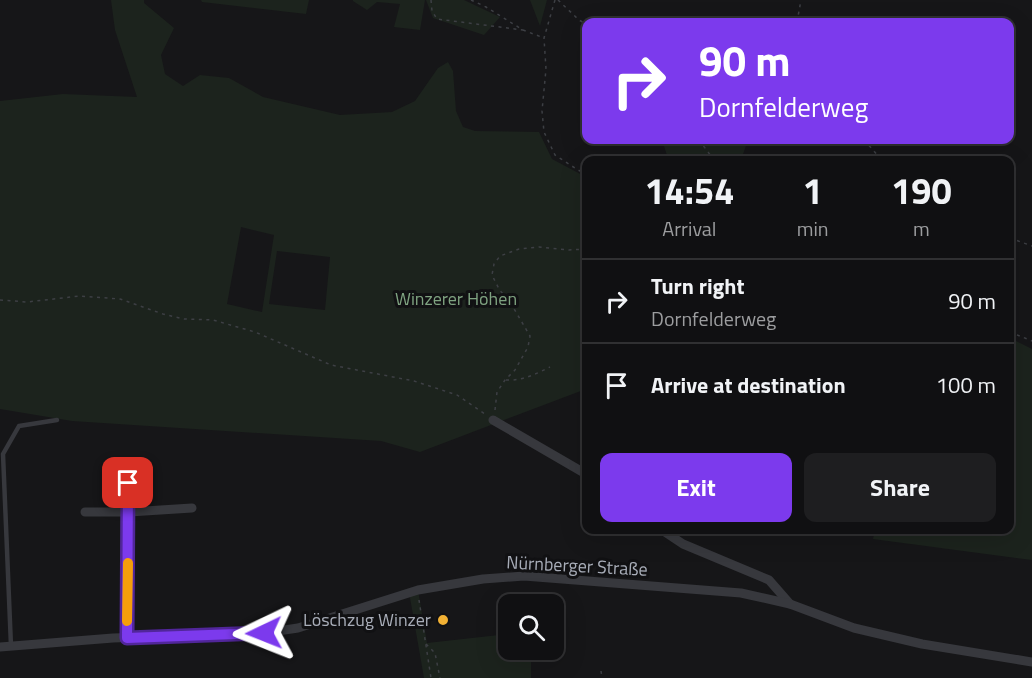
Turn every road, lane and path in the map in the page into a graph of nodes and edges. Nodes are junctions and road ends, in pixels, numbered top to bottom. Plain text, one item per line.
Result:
1 (431, 0) edge
2 (471, 0) edge
3 (556, 0) edge
4 (801, 0) edge
5 (798, 18) edge
6 (582, 22) edge
7 (523, 30) junction
8 (544, 38) junction
9 (868, 144) edge
10 (878, 156) edge
11 (582, 172) edge
12 (1014, 239) edge
13 (1032, 246) edge
14 (582, 249) edge
15 (0, 300) edge
16 (1014, 334) edge
17 (1032, 341) edge
18 (550, 367) dead end
19 (505, 380) junction
20 (57, 420) dead end
21 (493, 420) junction
22 (582, 472) edge
23 (128, 483) dead end
24 (192, 508) dead end
25 (85, 512) dead end
26 (129, 512) junction
27 (668, 534) edge
28 (418, 590) junction
29 (790, 603) junction
30 (127, 638) junction
31 (425, 643) junction
32 (11, 646) junction
33 (0, 647) edge
34 (1032, 662) edge
35 (601, 671) dead end
36 (431, 678) edge
37 (440, 678) edge
38 (602, 678) edge

1 - 7 path
2 - 7 path
3 - 6 path
3 - 8 path
4 - 5 path
7 - 8 path
8 - 11 path
9 - 10 path
12 - 13 path
14 - 19 path
15 - 21 path
16 - 17 path
18 - 19 path
19 - 21 path
20 - 32 lane
21 - 22 street
23 - 26 street
24 - 26 street
25 - 26 street
26 - 30 street
27 - 29 street
28 - 29 street, Nürnberger Straße
28 - 30 street, Nürnberger Straße
28 - 31 path
29 - 34 street, Nürnberger Straße
30 - 32 street, Nürnberger Straße
31 - 36 path
31 - 37 path
32 - 33 street, Nürnberger Straße
35 - 38 path

